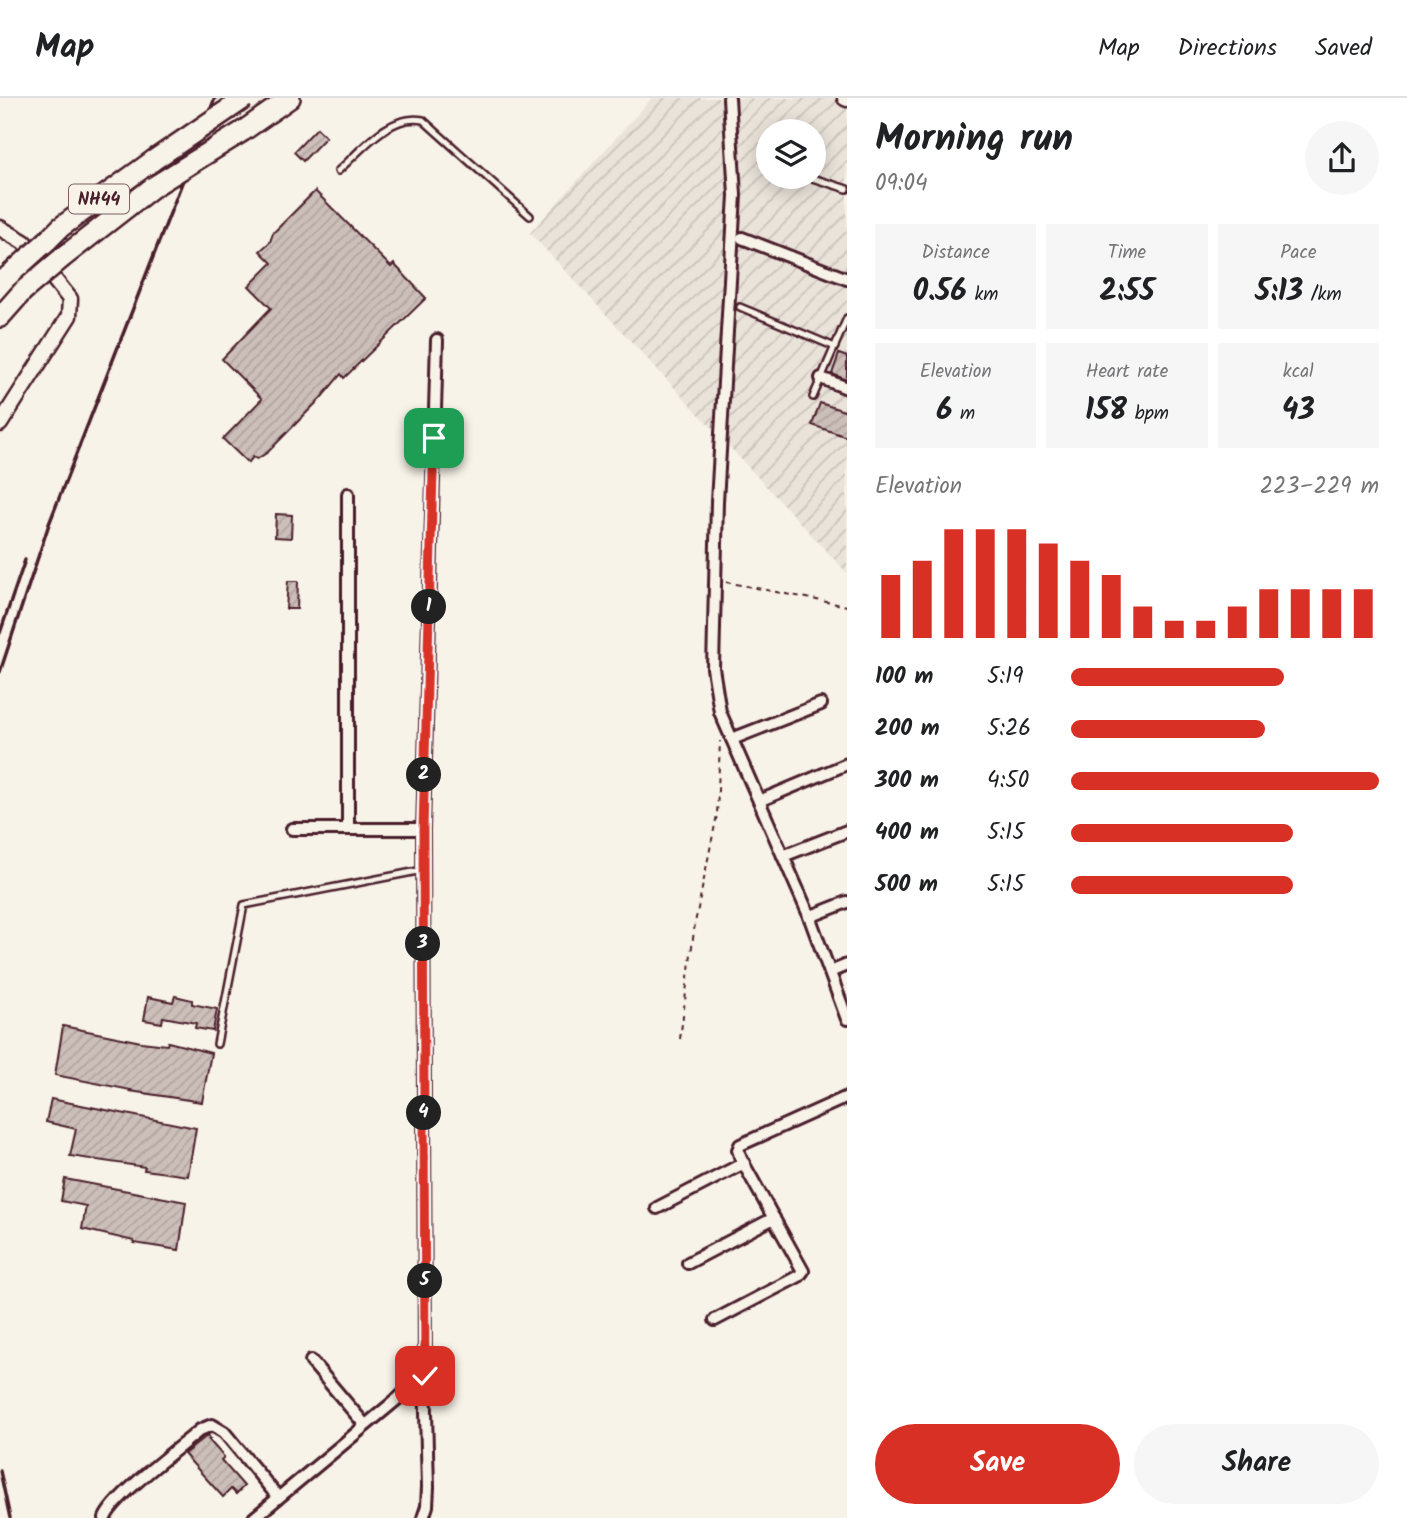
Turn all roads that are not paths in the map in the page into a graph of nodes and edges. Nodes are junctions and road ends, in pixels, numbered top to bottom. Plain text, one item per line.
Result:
1 (245, 98) edge
2 (290, 98) edge
3 (729, 98) edge
4 (338, 171) dead end
5 (826, 182) edge
6 (847, 189) edge
7 (530, 216) dead end
8 (0, 228) edge
9 (742, 238) dead end
10 (847, 279) edge
11 (3, 282) edge
12 (740, 307) dead end
13 (0, 317) edge
14 (847, 318) edge
15 (437, 340) dead end
16 (835, 347) junction
17 (821, 378) junction
18 (847, 388) edge
19 (813, 397) dead end
20 (0, 424) edge
21 (348, 494) dead end
22 (821, 704) dead end
23 (726, 739) junction
24 (847, 764) edge
25 (760, 801) junction
26 (292, 829) dead end
27 (348, 829) junction
28 (423, 829) junction
29 (847, 831) edge
30 (783, 856) junction
31 (423, 870) junction
32 (847, 902) edge
33 (809, 917) junction
34 (847, 965) edge
35 (830, 972) junction
36 (847, 1019) edge
37 (218, 1044) dead end
38 (847, 1097) edge
39 (744, 1163) junction
40 (657, 1208) dead end
41 (774, 1218) junction
42 (688, 1263) dead end
43 (715, 1320) dead end
44 (311, 1361) dead end
45 (425, 1376) junction
46 (365, 1425) junction
47 (278, 1497) junction
48 (105, 1518) edge
49 (254, 1518) edge
50 (423, 1518) edge

1 - 11 highway, NH44, bridge
2 - 13 highway, NH44 / NH44, bridge
3 - 23 street
4 - 7 lane
5 - 6 lane
8 - 20 main road
9 - 10 street
12 - 16 lane
14 - 16 lane
15 - 28 street
16 - 17 lane
17 - 18 street
17 - 19 lane
21 - 27 street
22 - 23 street
23 - 25 street
24 - 25 street
25 - 30 street
26 - 27 street
27 - 28 street
28 - 31 street
29 - 30 street
30 - 33 street
31 - 37 lane
31 - 45 street
32 - 33 street
33 - 35 street
34 - 35 street
35 - 36 street
38 - 39 street
39 - 40 street
39 - 41 street
41 - 42 street
41 - 43 street
44 - 46 street
45 - 46 street
45 - 50 street
46 - 47 street
47 - 48 street
47 - 49 street

